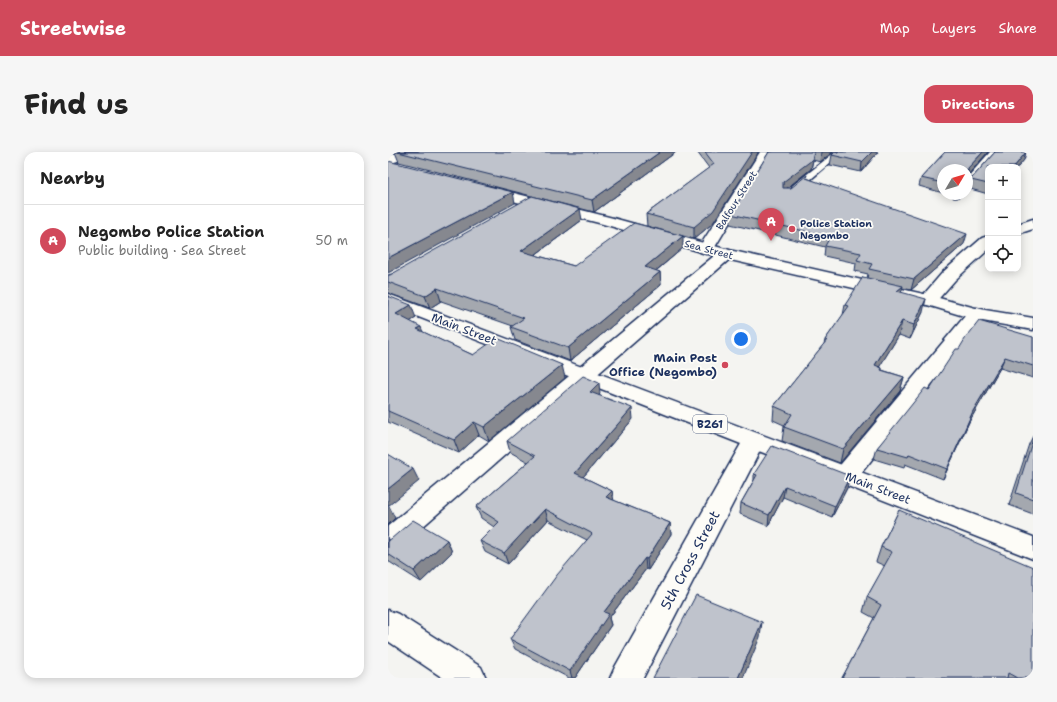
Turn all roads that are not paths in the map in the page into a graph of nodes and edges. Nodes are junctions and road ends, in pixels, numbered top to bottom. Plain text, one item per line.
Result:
1 (412, 152) edge
2 (766, 152) edge
3 (839, 152) edge
4 (994, 152) edge
5 (388, 160) edge
6 (388, 165) edge
7 (411, 170) edge
8 (973, 176) edge
9 (471, 186) edge
10 (786, 195) edge
11 (531, 202) junction
12 (511, 213) edge
13 (1033, 224) edge
14 (1021, 228) edge
15 (985, 244) edge
16 (706, 249) junction
17 (726, 254) junction
18 (388, 299) edge
19 (928, 300) junction
20 (977, 314) junction
21 (1033, 324) edge
22 (584, 375) junction
23 (754, 441) junction
24 (845, 476) junction
25 (388, 541) edge
26 (1033, 548) edge
27 (388, 624) edge
28 (470, 678) edge
29 (626, 678) edge

1 - 5 street
2 - 16 street, Balfour Street
3 - 10 lane
4 - 8 lane
6 - 7 street
9 - 11 street, Sea Street
11 - 12 street
11 - 16 street, Sea Street
13 - 14 street
15 - 19 street
16 - 17 street, Sea Street
17 - 19 street, Sea Street
17 - 22 street
18 - 22 street, Main Street / B261
19 - 20 street, Sea Street
20 - 21 street, Sea Street
20 - 24 street
22 - 23 street, Main Street / B261
22 - 25 street
23 - 24 street, Main Street / B261
23 - 29 street, 5th Cross Street
24 - 26 street, Main Street / B261
27 - 28 street

